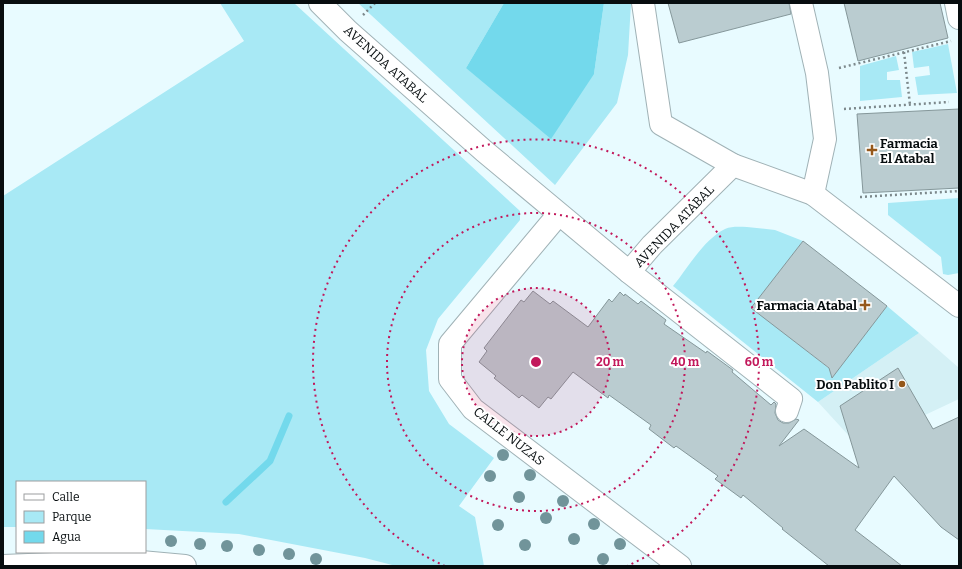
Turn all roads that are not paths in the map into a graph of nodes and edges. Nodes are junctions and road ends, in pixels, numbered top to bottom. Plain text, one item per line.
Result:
1 (320, 3) edge
2 (643, 3) edge
3 (801, 3) edge
4 (956, 3) edge
5 (959, 18) edge
6 (733, 165) junction
7 (814, 194) junction
8 (558, 214) junction
9 (629, 272) junction
10 (959, 306) edge
11 (789, 405) dead end
12 (3, 566) edge
13 (185, 566) edge
14 (680, 566) edge

1 - 8 street, AVENIDA ATABAL
2 - 6 street
3 - 7 street
4 - 5 street
6 - 7 street
6 - 9 street, AVENIDA ATABAL
7 - 10 street
8 - 9 street, AVENIDA ATABAL
8 - 14 street, CALLE NUZAS
9 - 11 street
12 - 13 street

